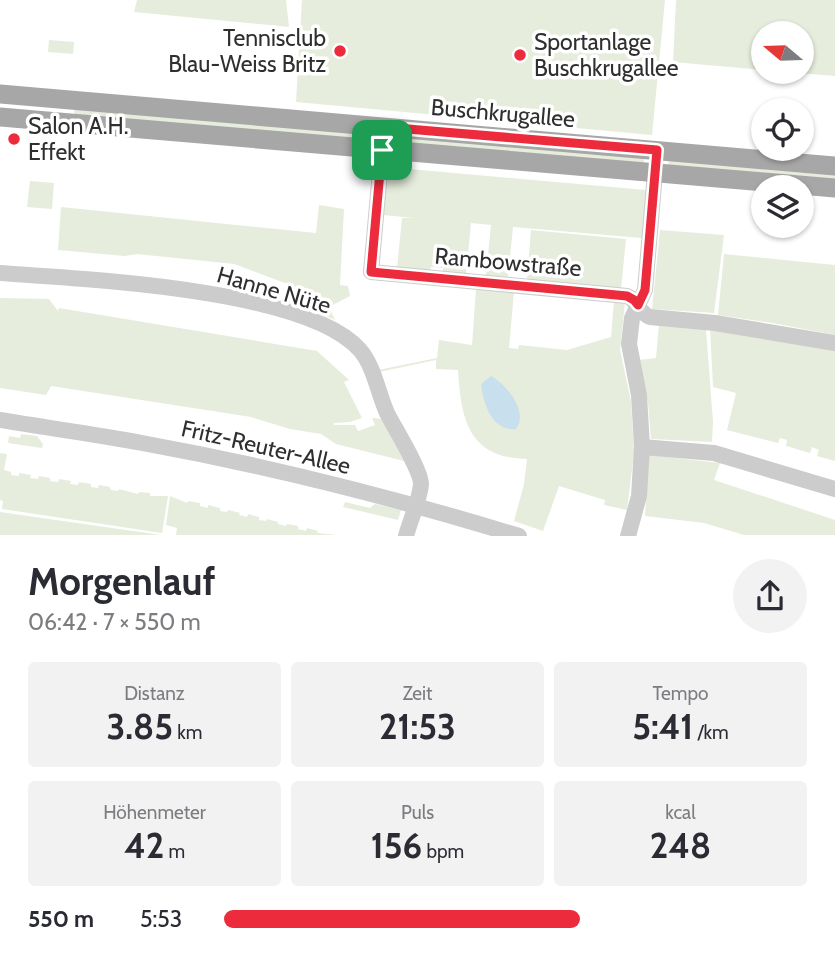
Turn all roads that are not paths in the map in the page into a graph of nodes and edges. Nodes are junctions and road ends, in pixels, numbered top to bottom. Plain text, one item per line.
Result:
1 (0, 94) edge
2 (68, 100) junction
3 (0, 117) edge
4 (65, 123) junction
5 (384, 127) junction
6 (382, 150) junction
7 (657, 150) junction
8 (835, 166) edge
9 (655, 173) junction
10 (835, 188) edge
11 (0, 273) edge
12 (638, 305) junction
13 (835, 343) edge
14 (0, 422) edge
15 (642, 447) junction
16 (835, 489) edge
17 (415, 504) junction
18 (406, 536) edge
19 (519, 536) edge
20 (628, 536) edge

1 - 2 main road, Buschkrugallee
2 - 4 main road
2 - 5 main road, Buschkrugallee
3 - 4 main road, Buschkrugallee
4 - 6 main road, Buschkrugallee
5 - 6 main road
5 - 7 main road, Buschkrugallee
6 - 9 main road, Buschkrugallee
6 - 12 street, Rambowstraße
7 - 8 main road, Buschkrugallee
7 - 9 main road
9 - 10 main road, Buschkrugallee
9 - 12 street
11 - 17 street, Hanne Nüte
12 - 13 street, Rambowstraße
12 - 15 street
14 - 17 street, Fritz-Reuter-Allee
15 - 16 street
15 - 20 street
17 - 18 street, Hanne Nüte
17 - 19 street, Fritz-Reuter-Allee

